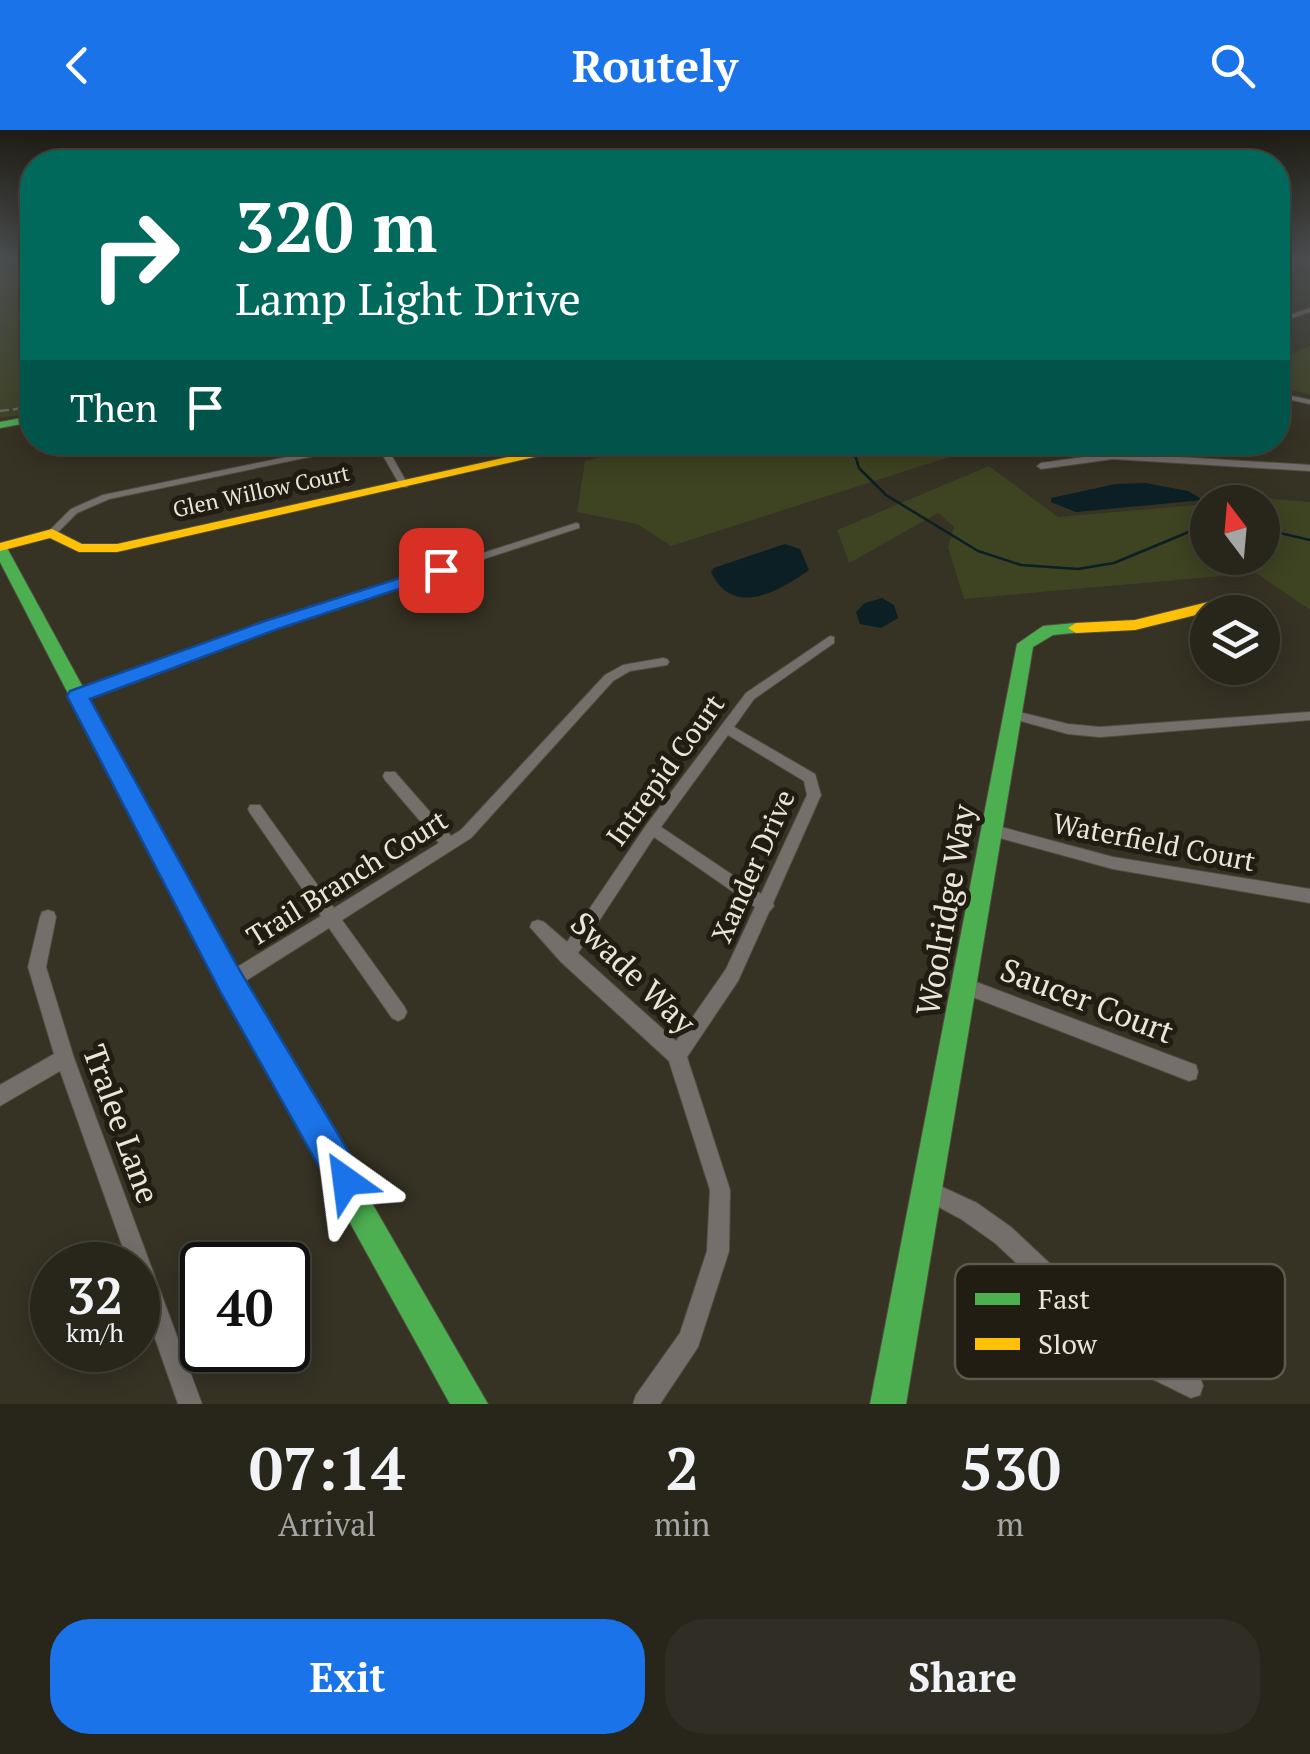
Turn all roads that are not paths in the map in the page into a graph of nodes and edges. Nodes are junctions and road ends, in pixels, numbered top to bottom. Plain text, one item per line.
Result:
1 (312, 455) edge
2 (384, 455) edge
3 (537, 455) edge
4 (1040, 466) dead end
5 (1310, 468) edge
6 (404, 485) junction
7 (576, 526) dead end
8 (52, 533) junction
9 (0, 547) edge
10 (1190, 612) edge
11 (830, 640) dead end
12 (664, 662) dead end
13 (78, 696) junction
14 (1011, 714) junction
15 (1310, 716) edge
16 (726, 728) junction
17 (390, 776) dead end
18 (255, 809) dead end
19 (652, 828) junction
20 (990, 830) junction
21 (450, 844) junction
22 (1310, 896) edge
23 (766, 906) junction
24 (48, 917) dead end
25 (332, 917) junction
26 (538, 927) dead end
27 (567, 956) junction
28 (230, 981) junction
29 (964, 985) junction
30 (398, 1012) dead end
31 (677, 1055) junction
32 (65, 1058) junction
33 (1189, 1072) dead end
34 (0, 1096) edge
35 (927, 1190) junction
36 (1034, 1264) edge
37 (1177, 1379) edge
38 (1191, 1386) dead end
39 (190, 1404) edge
40 (470, 1404) edge
41 (645, 1404) edge
42 (888, 1404) edge

1 - 8 street
2 - 6 street
3 - 6 street, Glen Willow Court
4 - 5 street
6 - 8 street, Glen Willow Court
7 - 13 street
8 - 9 street
9 - 13 street
10 - 14 street, Woolridge Way
11 - 16 street, Intrepid Court
12 - 21 street, Trail Branch Court
13 - 28 street
14 - 15 street
14 - 20 street, Woolridge Way
16 - 19 street, Intrepid Court
16 - 23 street, Xander Drive
17 - 21 street
18 - 25 street
19 - 23 street
19 - 27 street, Intrepid Court
20 - 22 street, Waterfield Court
20 - 29 street, Woolridge Way
21 - 25 street, Trail Branch Court
23 - 31 street, Xander Drive
24 - 32 street, Tralee Lane
25 - 28 street, Trail Branch Court
25 - 30 street
26 - 27 street, Swade Way
27 - 31 street, Swade Way
28 - 40 street
29 - 33 street, Saucer Court
29 - 35 street, Woolridge Way
31 - 41 street, Swade Way
32 - 34 street
32 - 39 street, Tralee Lane
35 - 36 street
35 - 42 street, Woolridge Way
37 - 38 street

